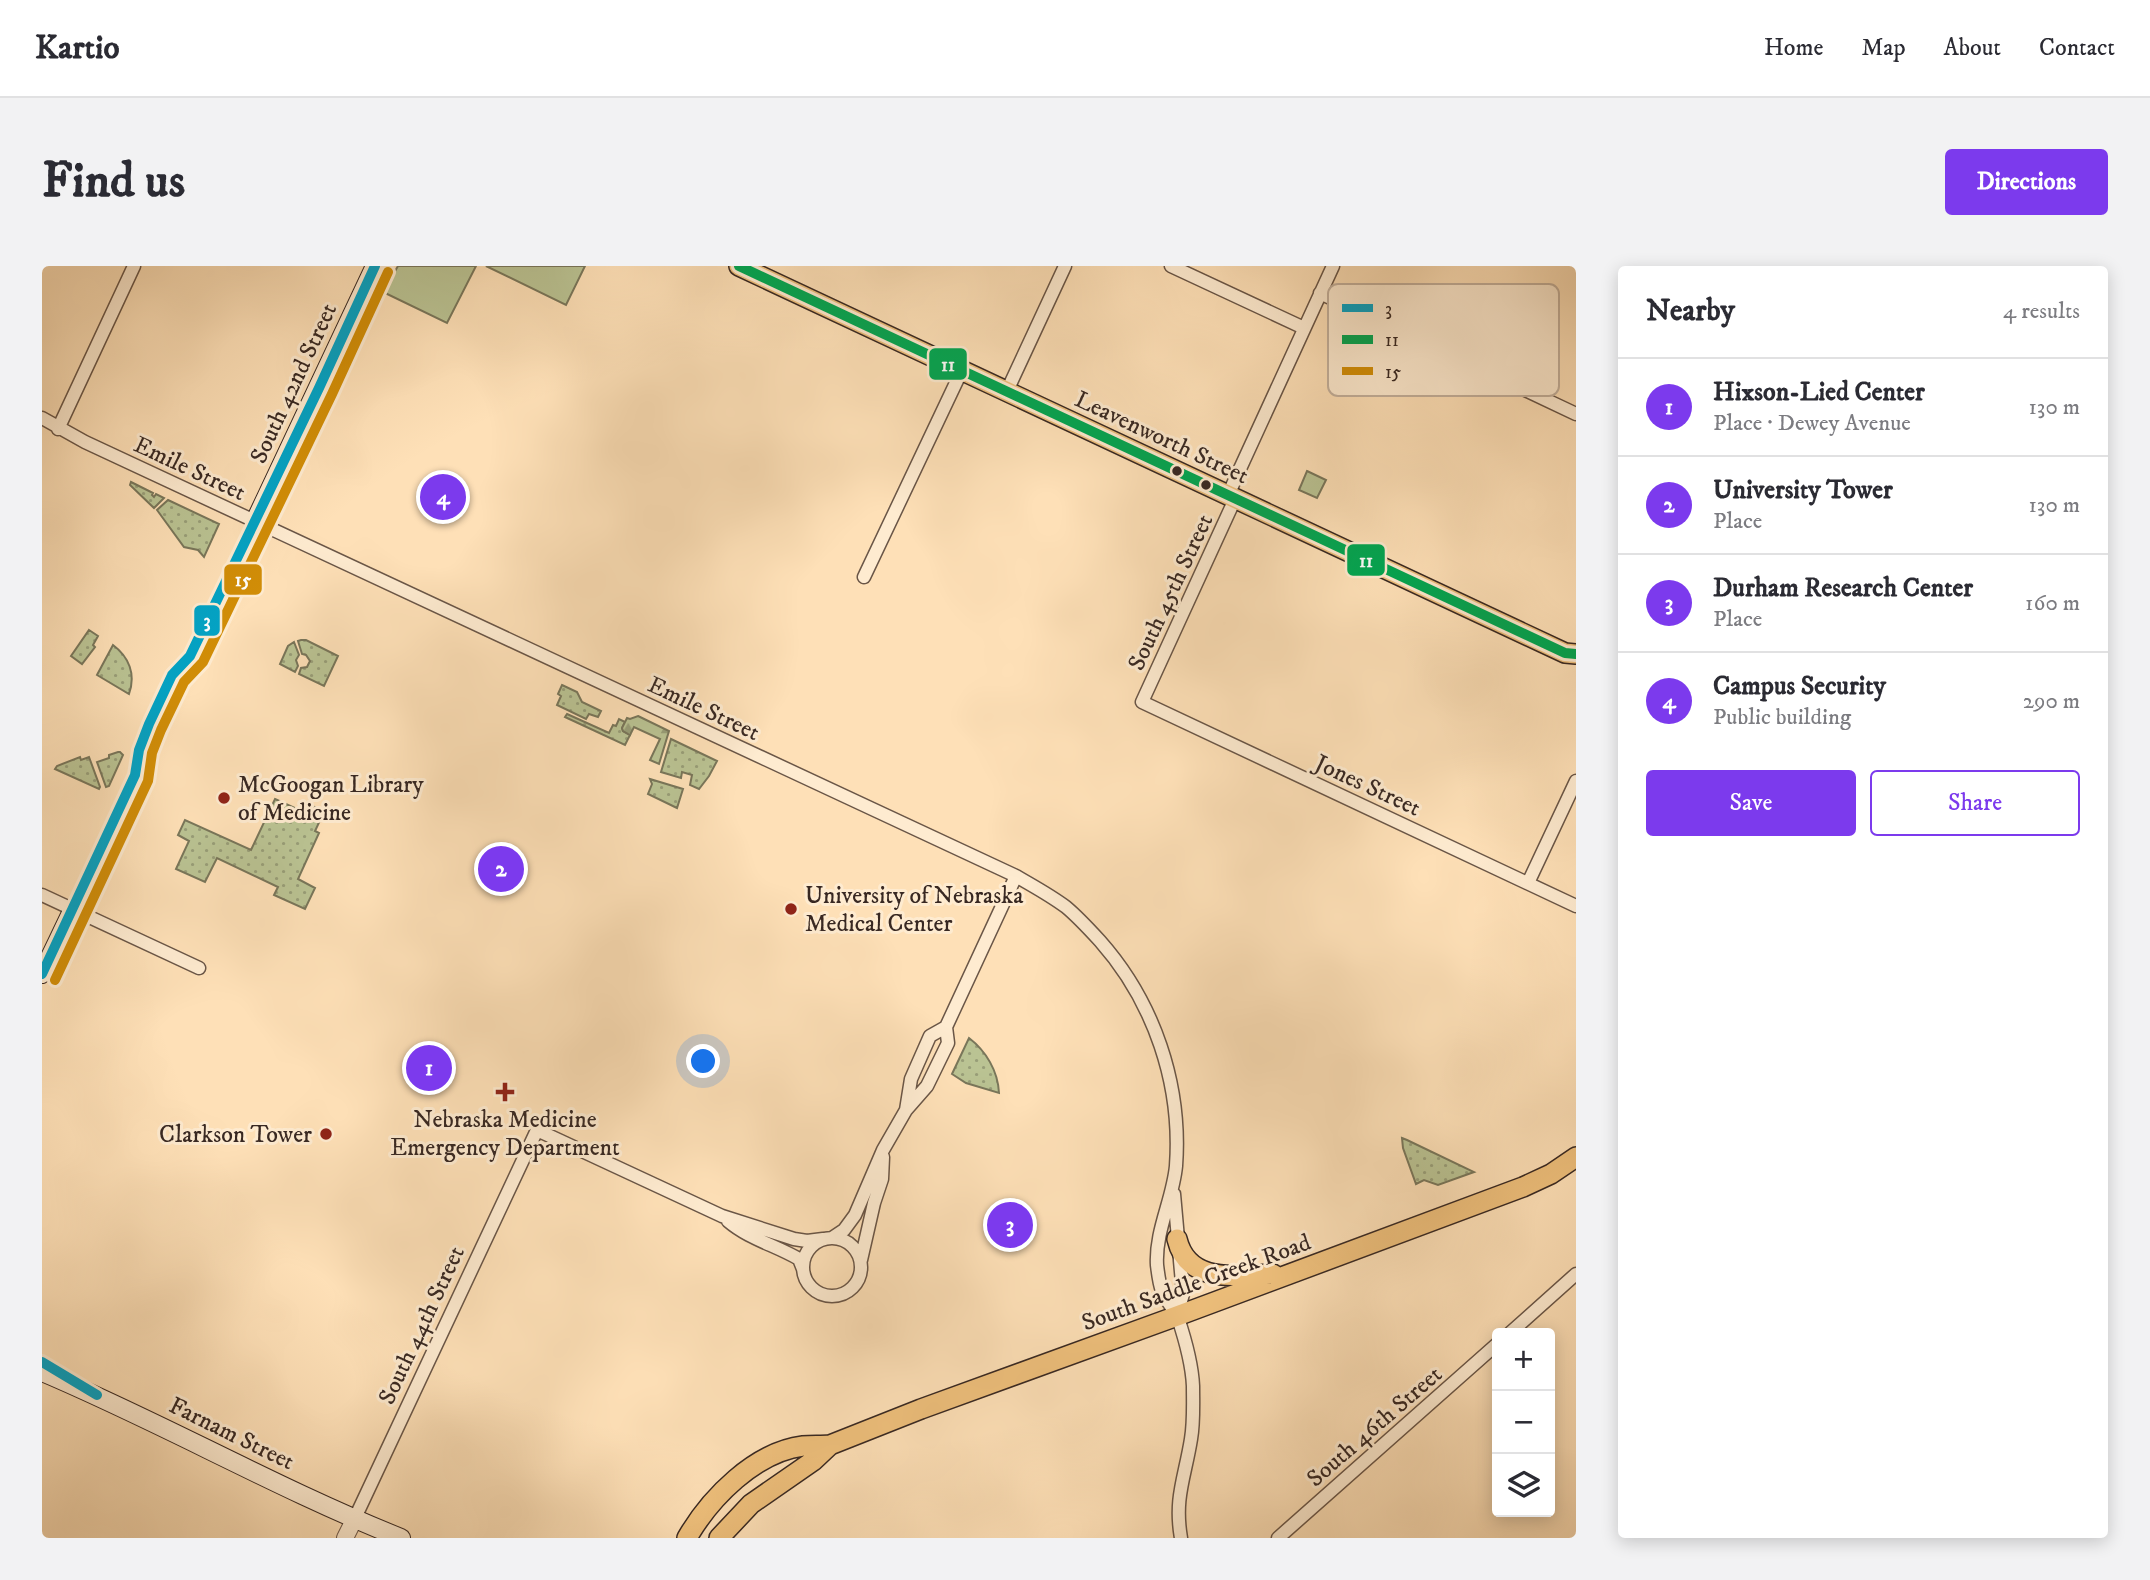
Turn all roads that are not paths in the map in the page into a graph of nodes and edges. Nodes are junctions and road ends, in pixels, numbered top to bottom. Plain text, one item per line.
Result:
1 (134, 266) edge
2 (374, 266) edge
3 (739, 266) edge
4 (1065, 266) edge
5 (1171, 266) edge
6 (1333, 266) edge
7 (1320, 293) junction
8 (1328, 297) edge
9 (1304, 328) junction
10 (962, 370) junction
11 (1007, 391) junction
12 (1538, 396) edge
13 (1576, 414) edge
14 (42, 418) edge
15 (58, 429) junction
16 (1232, 497) junction
17 (255, 521) junction
18 (864, 577) dead end
19 (1572, 658) edge
20 (1142, 702) joint
21 (1576, 782) edge
22 (1016, 876) junction
23 (1528, 883) junction
24 (42, 895) edge
25 (1576, 906) edge
26 (72, 909) junction
27 (199, 968) dead end
28 (42, 974) edge
29 (946, 1027) junction
30 (906, 1110) junction
31 (883, 1150) junction
32 (1576, 1157) edge
33 (1174, 1183) junction
34 (722, 1216) junction
35 (828, 1238) junction
36 (1177, 1238) junction
37 (861, 1260) junction
38 (803, 1269) junction
39 (1288, 1274) junction
40 (1576, 1274) edge
41 (1177, 1316) junction
42 (1516, 1328) edge
43 (1492, 1348) edge
44 (42, 1372) edge
45 (830, 1446) junction
46 (355, 1518) junction
47 (345, 1538) edge
48 (401, 1538) edge
49 (687, 1538) edge
50 (719, 1538) edge
51 (1181, 1538) edge
52 (1278, 1538) edge

1 - 15 street
2 - 17 main road, South 42nd Street
3 - 10 main road, Leavenworth Street
4 - 11 street
5 - 9 street
6 - 7 street, South 45th Street
7 - 8 street
7 - 9 street, South 45th Street
9 - 16 street, South 45th Street
10 - 11 main road, Leavenworth Street
10 - 18 street
11 - 16 main road, Leavenworth Street
12 - 13 street
14 - 15 street, Emile Street
15 - 17 street, Emile Street
16 - 19 main road, Leavenworth Street
16 - 20 street, South 45th Street
17 - 22 street, Emile Street
20 - 23 street, Jones Street
21 - 23 street
22 - 29 street
22 - 33 street, Emile Street
23 - 25 street, Jones Street
24 - 26 street
26 - 27 street
26 - 28 main road
29 - 30 street
29 - 30 street
30 - 31 street
31 - 35 street
31 - 37 street
32 - 39 main road, South Saddle Creek Road
33 - 36 street, Emile Street
33 - 41 street, Emile Street
34 - 35 street
34 - 38 street
34 - 46 street, South 44th Street
35 - 37 street
35 - 38 street
36 - 39 main road
36 - 41 street, Emile Street
37 - 38 street
39 - 41 main road, South Saddle Creek Road
40 - 42 street
41 - 45 main road, South Saddle Creek Road
41 - 51 street, Emile Street
43 - 52 street, South 46th Street
44 - 46 main road, Farnam Street
45 - 49 main road, South Saddle Creek Road
45 - 50 main road, South Saddle Creek Road
46 - 47 street, South 44th Street
46 - 48 main road, Farnam Street

